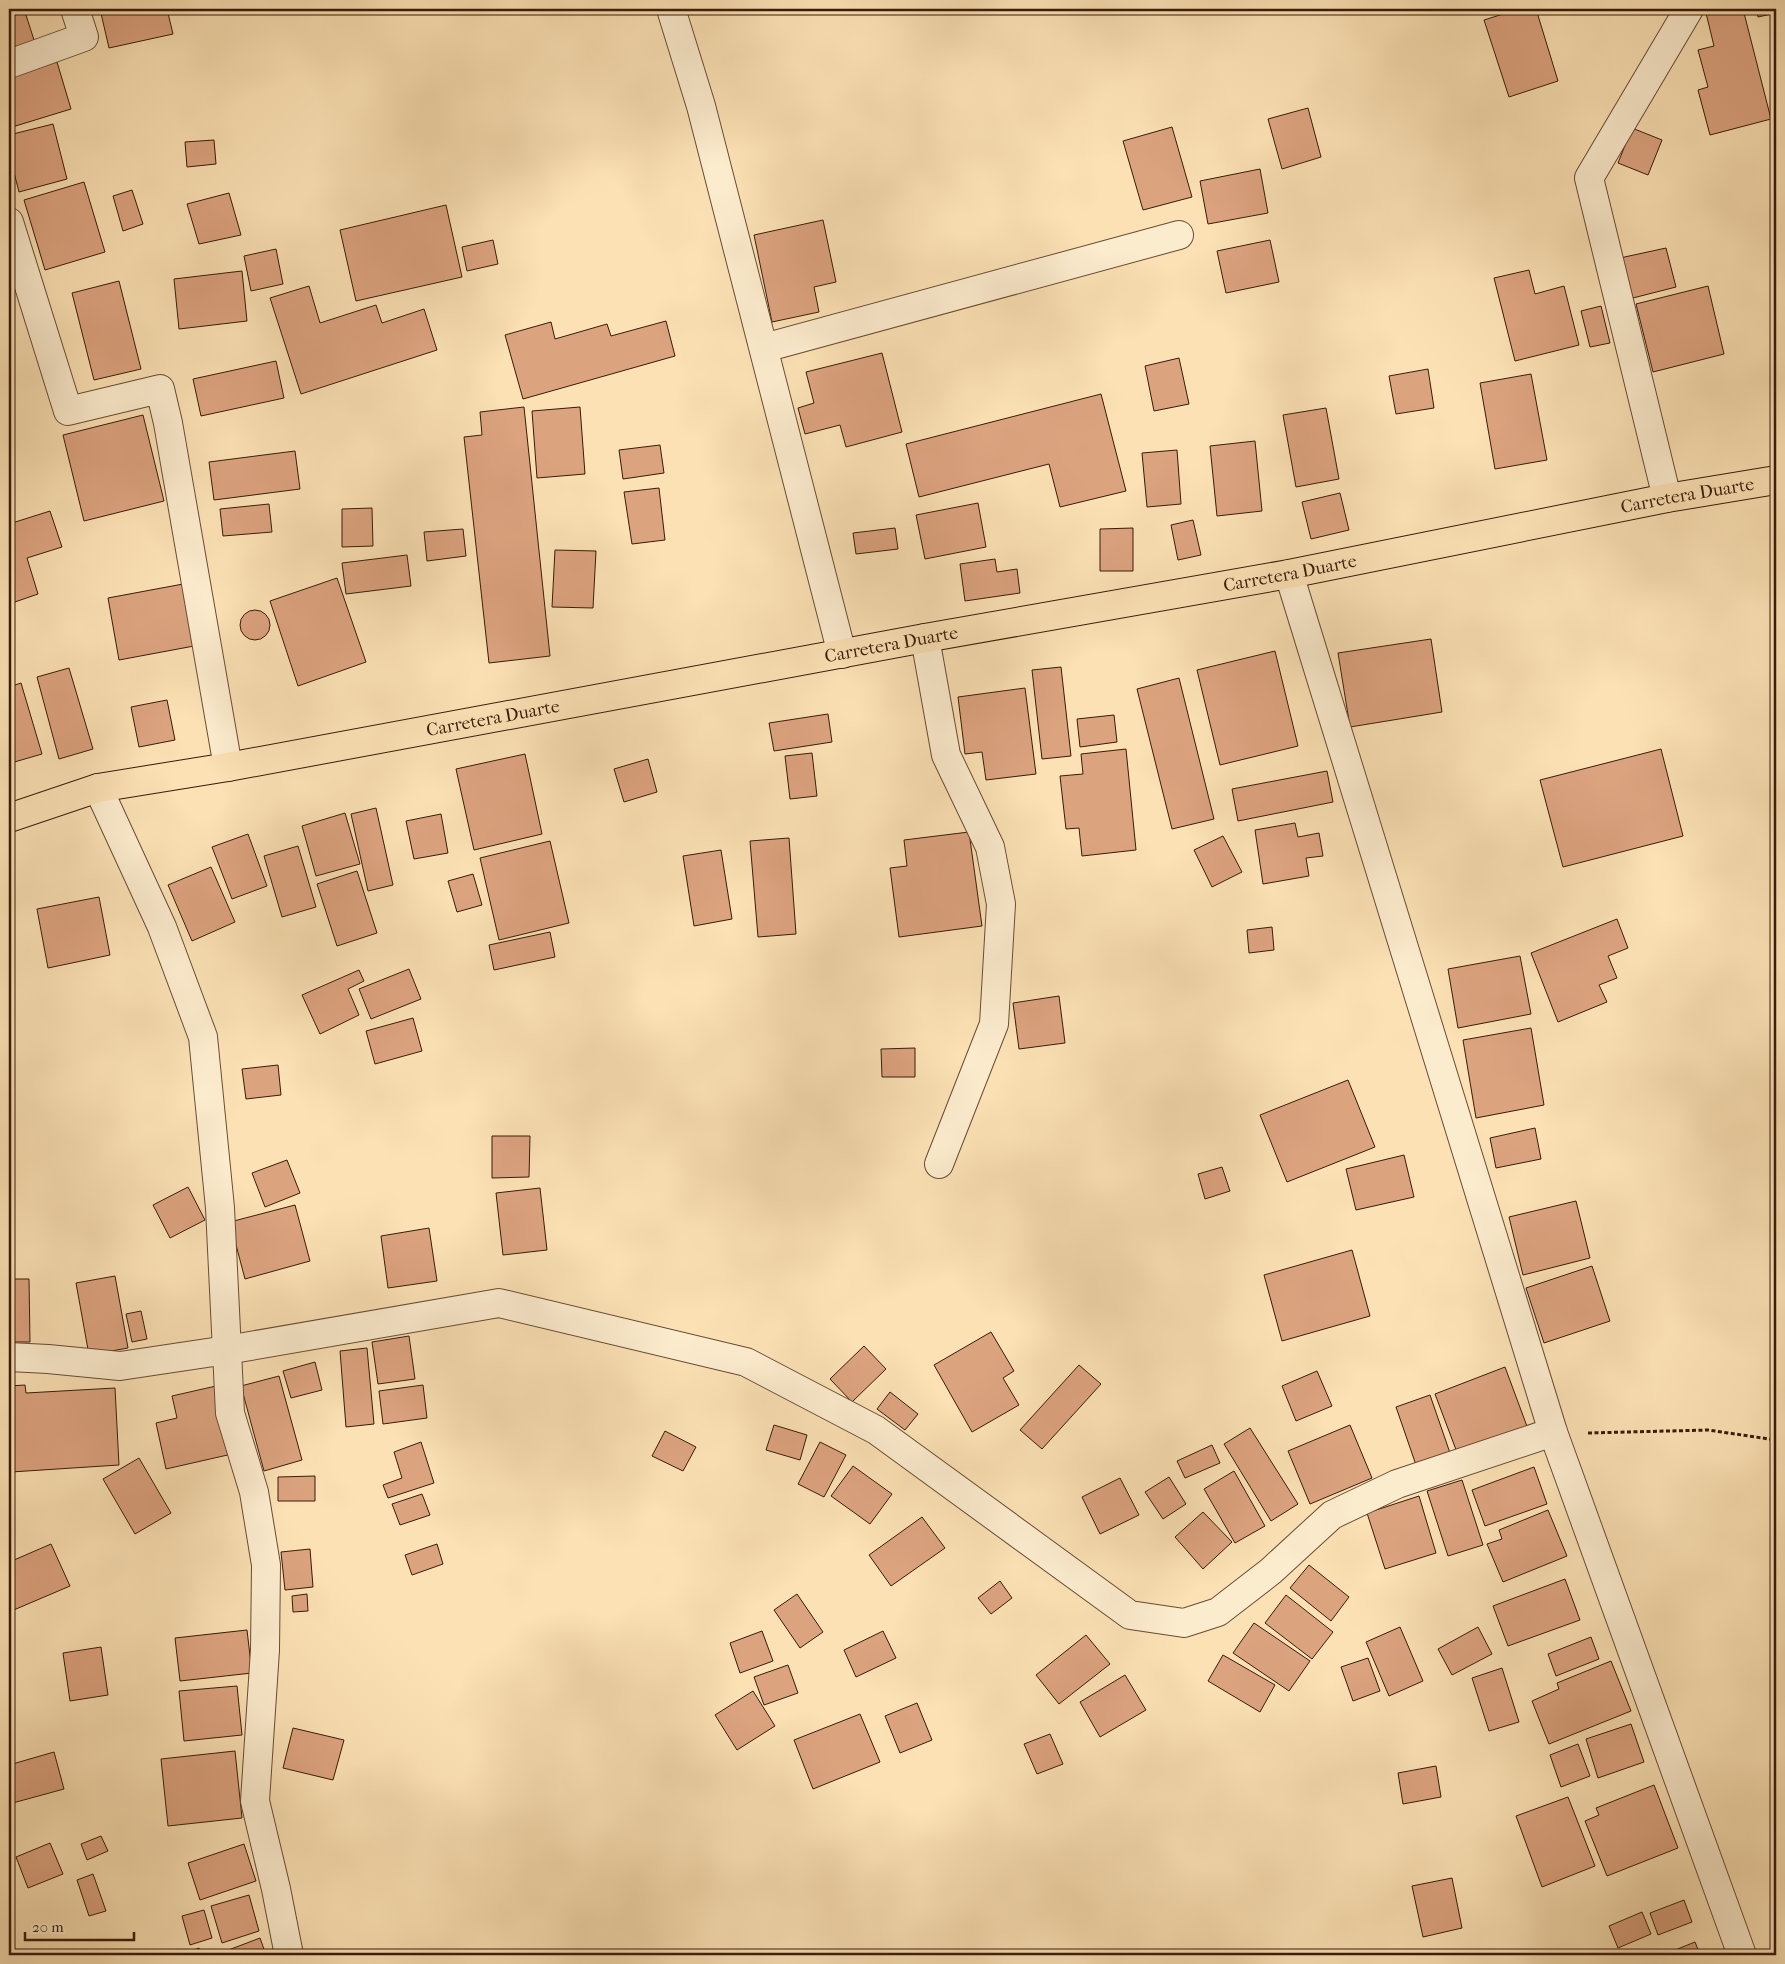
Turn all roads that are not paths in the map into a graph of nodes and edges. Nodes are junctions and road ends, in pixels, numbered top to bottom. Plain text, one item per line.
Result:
1 (75, 9) edge
2 (671, 9) edge
3 (1689, 9) edge
4 (9, 64) edge
5 (9, 222) edge
6 (1179, 235) dead end
7 (764, 348) junction
8 (1776, 480) edge
9 (1667, 498) junction
10 (1289, 574) junction
11 (926, 638) junction
12 (842, 654) junction
13 (228, 767) junction
14 (98, 788) junction
15 (9, 818) edge
16 (939, 1164) dead end
17 (227, 1350) junction
18 (9, 1357) edge
19 (1553, 1432) junction
20 (289, 1955) edge
21 (1742, 1955) edge

1 - 4 street
2 - 7 street
3 - 9 street
5 - 13 street
6 - 7 street
7 - 12 street
8 - 9 main road, Carretera Duarte
9 - 10 main road, Carretera Duarte
10 - 11 main road, Carretera Duarte
10 - 19 street
11 - 12 main road, Carretera Duarte
11 - 16 street
12 - 13 main road, Carretera Duarte
13 - 14 main road, Carretera Duarte
14 - 15 main road, Carretera Duarte
14 - 17 street
17 - 18 street
17 - 19 street
17 - 20 street
19 - 21 street

